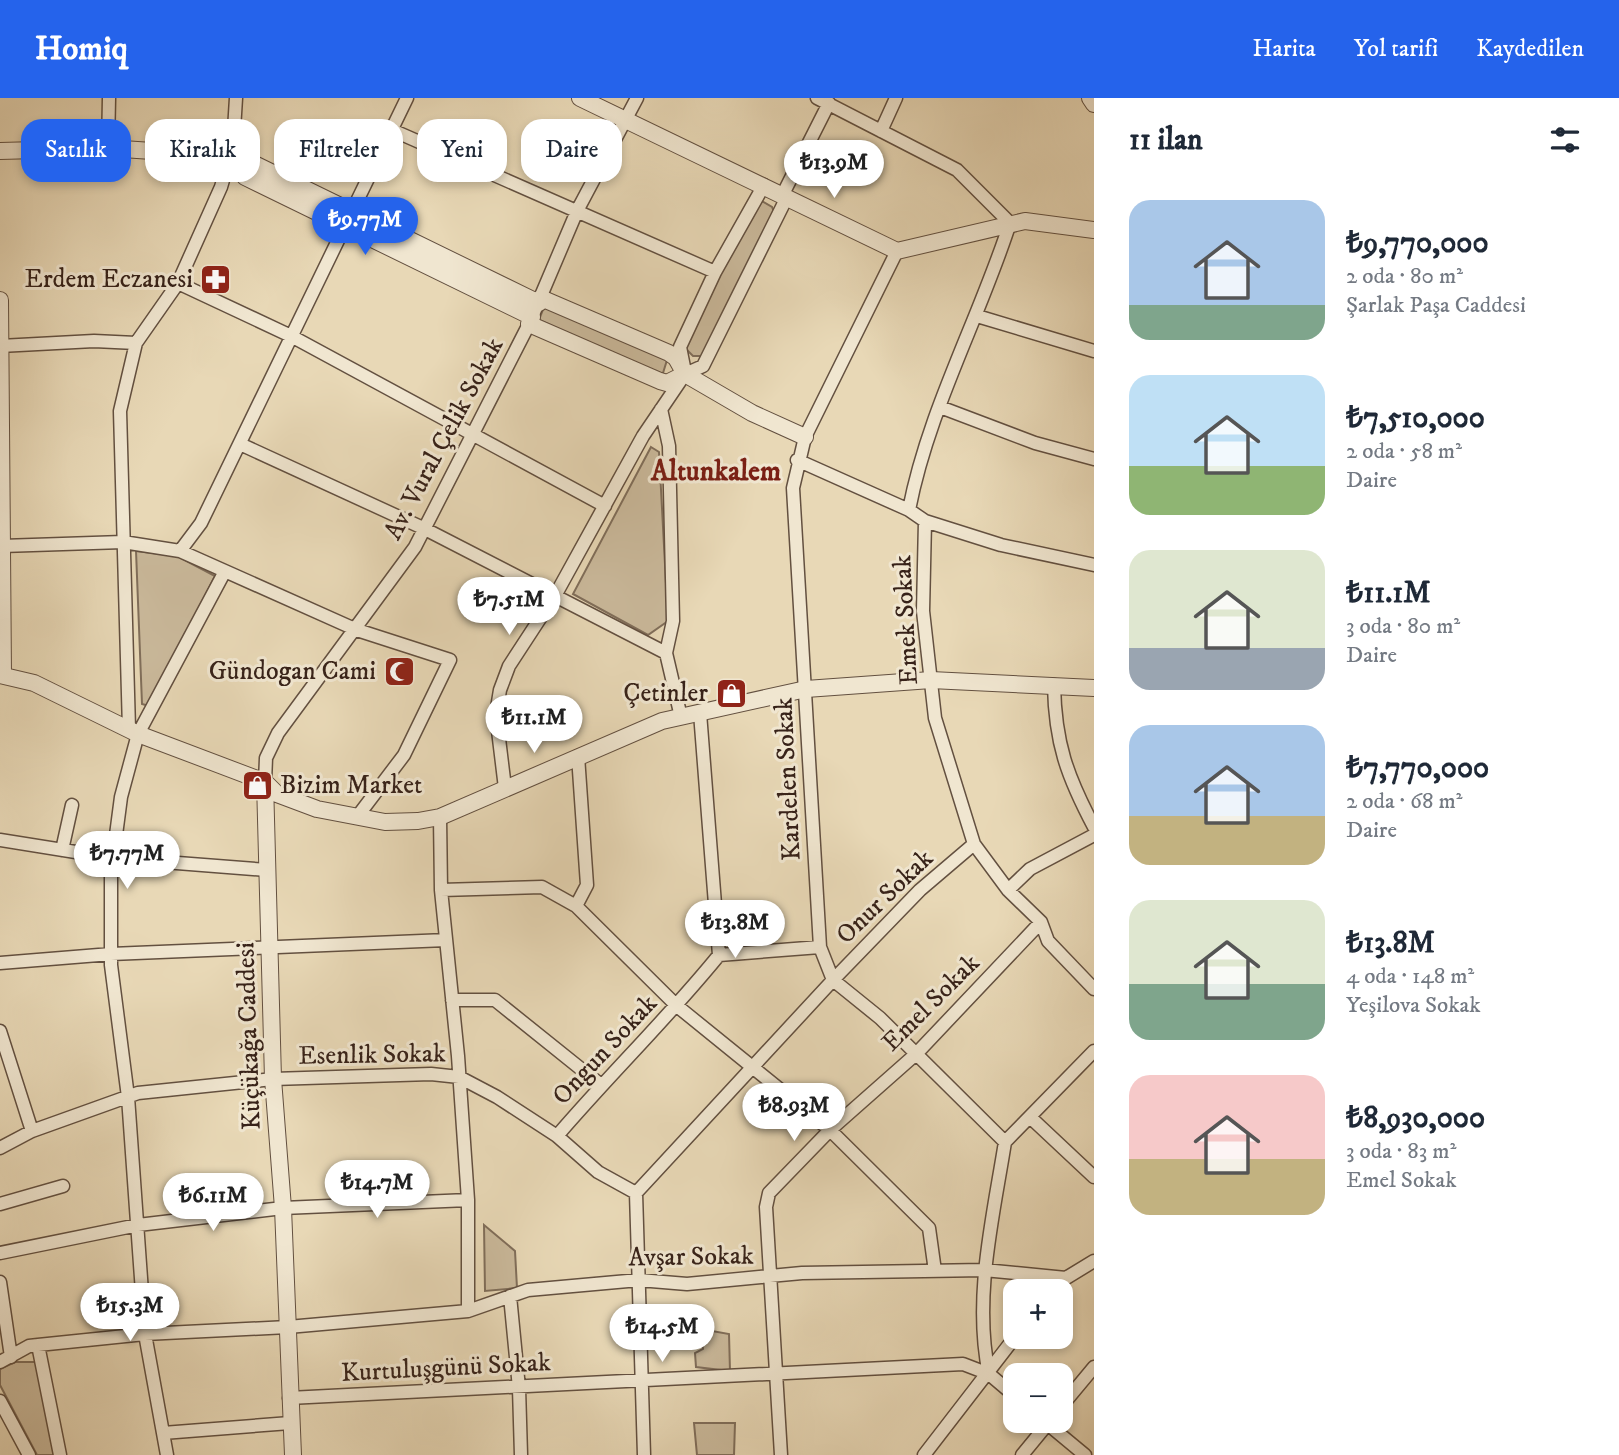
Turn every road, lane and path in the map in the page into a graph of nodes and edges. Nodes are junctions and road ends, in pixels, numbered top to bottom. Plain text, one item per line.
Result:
1 (109, 98) edge
2 (236, 98) edge
3 (407, 98) edge
4 (580, 98) edge
5 (637, 98) edge
6 (896, 98) edge
7 (823, 101) edge
8 (109, 119) edge
9 (235, 119) edge
10 (397, 119) edge
11 (626, 121) junction
12 (881, 131) junction
13 (403, 135) edge
14 (21, 150) edge
15 (0, 151) edge
16 (221, 182) edge
17 (257, 182) edge
18 (367, 182) edge
19 (764, 185) junction
20 (785, 196) junction
21 (576, 211) junction
22 (348, 220) junction
23 (1010, 223) junction
24 (1094, 230) edge
25 (897, 251) junction
26 (715, 272) junction
27 (178, 283) junction
28 (0, 300) edge
29 (535, 310) junction
30 (977, 316) junction
31 (291, 336) junction
32 (136, 343) junction
33 (1, 346) edge
34 (1094, 351) edge
35 (685, 374) junction
36 (940, 407) junction
37 (661, 409) junction
38 (474, 435) junction
39 (805, 437) junction
40 (240, 444) junction
41 (1094, 458) edge
42 (797, 460) junction
43 (605, 506) junction
44 (909, 510) junction
45 (925, 521) junction
46 (423, 528) junction
47 (123, 542) junction
48 (2, 546) junction
49 (180, 551) junction
50 (1094, 565) edge
51 (224, 573) junction
52 (556, 594) junction
53 (357, 630) junction
54 (666, 653) junction
55 (1, 675) edge
56 (931, 680) junction
57 (1054, 685) junction
58 (1094, 688) edge
59 (806, 689) junction
60 (700, 713) junction
61 (681, 717) junction
62 (134, 732) junction
63 (578, 755) junction
64 (265, 782) junction
65 (505, 788) junction
66 (72, 805) dead end
67 (357, 817) junction
68 (440, 817) junction
69 (1094, 827) edge
70 (1094, 835) edge
71 (0, 840) edge
72 (974, 844) junction
73 (62, 850) junction
74 (113, 858) junction
75 (267, 870) junction
76 (441, 890) junction
77 (1008, 890) junction
78 (576, 906) junction
79 (1041, 922) junction
80 (446, 940) junction
81 (270, 947) junction
82 (820, 947) junction
83 (111, 954) junction
84 (719, 955) junction
85 (0, 963) edge
86 (833, 980) junction
87 (1094, 989) edge
88 (452, 1000) junction
89 (677, 1006) junction
90 (0, 1031) edge
91 (1094, 1051) edge
92 (916, 1054) junction
93 (753, 1067) junction
94 (458, 1076) junction
95 (273, 1079) junction
96 (601, 1085) junction
97 (128, 1097) junction
98 (1030, 1117) junction
99 (32, 1130) junction
100 (830, 1130) junction
101 (557, 1136) junction
102 (1005, 1142) junction
103 (0, 1148) edge
104 (1094, 1177) edge
105 (63, 1186) dead end
106 (636, 1193) junction
107 (468, 1199) junction
108 (0, 1204) edge
109 (283, 1208) junction
110 (138, 1225) junction
111 (0, 1253) edge
112 (1094, 1261) edge
113 (935, 1270) junction
114 (984, 1270) junction
115 (771, 1278) junction
116 (1066, 1278) joint
117 (639, 1280) junction
118 (0, 1282) edge
119 (510, 1296) junction
120 (468, 1311) junction
121 (288, 1327) junction
122 (145, 1334) junction
123 (38, 1345) junction
124 (1007, 1349) edge
125 (6, 1359) edge
126 (1094, 1367) edge
127 (989, 1374) junction
128 (774, 1375) junction
129 (643, 1382) junction
130 (1003, 1386) edge
131 (519, 1388) junction
132 (1073, 1392) edge
133 (289, 1398) junction
134 (0, 1401) edge
135 (290, 1423) junction
136 (163, 1433) junction
137 (1039, 1433) edge
138 (1060, 1433) edge
139 (29, 1455) edge
140 (60, 1455) edge
141 (167, 1455) edge
142 (293, 1455) edge
143 (521, 1455) edge
144 (645, 1455) edge
145 (781, 1455) edge
146 (924, 1455) edge
147 (1022, 1455) edge
148 (1085, 1455) edge

1 - 8 street
2 - 9 street
3 - 10 street
4 - 11 street
5 - 11 street, Av. Vural Çelik Sokak
6 - 12 street
7 - 12 street
7 - 20 street
11 - 19 street
11 - 21 street, Av. Vural Çelik Sokak
12 - 23 street
13 - 21 street
14 - 15 street
16 - 27 street
17 - 22 street
18 - 22 street
19 - 20 street
19 - 26 street
20 - 25 street
20 - 35 street
21 - 26 street
21 - 29 street, Av. Vural Çelik Sokak
22 - 29 street
22 - 31 street
23 - 24 street
23 - 25 street
23 - 30 street
25 - 39 street, Kardelen Sokak
26 - 35 street
27 - 31 street
27 - 32 street
28 - 33 street
29 - 35 street
29 - 35 street
29 - 38 street, Av. Vural Çelik Sokak
30 - 34 street
30 - 36 street
31 - 38 street
31 - 40 street
32 - 33 street
32 - 47 street
33 - 48 street
35 - 37 street
35 - 39 street
36 - 41 street
36 - 44 street
37 - 43 street
37 - 54 street
38 - 43 street
38 - 46 street, Av. Vural Çelik Sokak
39 - 42 street, Kardelen Sokak
40 - 46 street
40 - 49 street
42 - 44 street, Emek Sokak
42 - 59 street, Kardelen Sokak
43 - 52 street
44 - 45 street, Emek Sokak
45 - 50 street
45 - 56 street, Emek Sokak
46 - 52 street
46 - 53 street, Av. Vural Çelik Sokak
47 - 48 street
47 - 49 street
47 - 62 street
48 - 55 street
49 - 51 street
51 - 53 street
51 - 62 street
52 - 54 street
52 - 65 street
53 - 64 street, Av. Vural Çelik Sokak
53 - 67 street
54 - 61 street
55 - 62 street
56 - 57 street
56 - 59 street
56 - 72 street, Emek Sokak
57 - 58 street
57 - 69 street
59 - 60 street
59 - 82 street, Kardelen Sokak
60 - 61 street
60 - 84 street
61 - 63 street
62 - 64 street
62 - 74 street
63 - 65 street
63 - 78 street
64 - 67 street
64 - 75 street, Küçükağa Caddesi
65 - 68 street
66 - 73 street
67 - 68 street
68 - 76 street
70 - 77 street
71 - 73 street
72 - 77 street, Emek Sokak
72 - 86 street, Onur Sokak
73 - 74 street
74 - 75 street
74 - 83 street
75 - 81 street, Küçükağa Caddesi
76 - 78 street
76 - 80 street
77 - 79 street, Emek Sokak
78 - 89 street
79 - 87 street, Emek Sokak
79 - 92 street, Emel Sokak
80 - 81 street
80 - 88 street
81 - 83 street
81 - 95 street, Küçükağa Caddesi
82 - 84 street
82 - 86 street, Kardelen Sokak
83 - 85 street
83 - 97 street
84 - 89 street, Ongun Sokak
86 - 92 street, Kardelen Sokak
86 - 93 street, Onur Sokak
88 - 94 street
88 - 96 street
89 - 93 street
89 - 96 street, Ongun Sokak
90 - 99 street
91 - 98 street
92 - 100 street, Emel Sokak
92 - 102 street, Kardelen Sokak
93 - 100 street
93 - 106 street, Onur Sokak
94 - 95 street, Esenlik Sokak
94 - 101 street, Esenlik Sokak
94 - 107 street
95 - 97 street, Esenlik Sokak
95 - 109 street, Küçükağa Caddesi
96 - 101 street, Ongun Sokak
97 - 99 street, Esenlik Sokak
97 - 110 street
98 - 102 street
98 - 104 street
99 - 103 street, Esenlik Sokak
100 - 113 street
100 - 115 street, Emel Sokak
101 - 106 street, Esenlik Sokak
102 - 114 street
105 - 108 street
106 - 117 street
107 - 109 street
107 - 120 street
109 - 110 street
109 - 121 street, Küçükağa Caddesi
110 - 111 street
110 - 122 street
112 - 116 street
113 - 114 street, Avşar Sokak
113 - 115 street, Avşar Sokak
114 - 116 street, Avşar Sokak
114 - 127 street
115 - 117 street, Avşar Sokak
115 - 128 street, Emel Sokak
117 - 119 street, Avşar Sokak
117 - 129 street
118 - 125 street
119 - 120 street, Avşar Sokak
119 - 131 street
120 - 121 street, Avşar Sokak
121 - 122 street, Avşar Sokak
121 - 133 street, Küçükağa Caddesi
122 - 123 street, Avşar Sokak
122 - 136 street
123 - 125 street, Avşar Sokak
123 - 140 street
124 - 127 street
126 - 132 street
127 - 128 street, Kurtuluşgünü Sokak
127 - 130 street, Kurtuluşgünü Sokak
127 - 146 street
128 - 129 street, Kurtuluşgünü Sokak
128 - 145 street, Emel Sokak
129 - 131 street, Kurtuluşgünü Sokak
129 - 144 street
131 - 133 street, Kurtuluşgünü Sokak
131 - 143 street
133 - 135 street, Küçükağa Caddesi
134 - 139 street
135 - 136 street
135 - 142 street, Küçükağa Caddesi
136 - 141 street
137 - 147 street
138 - 148 street

